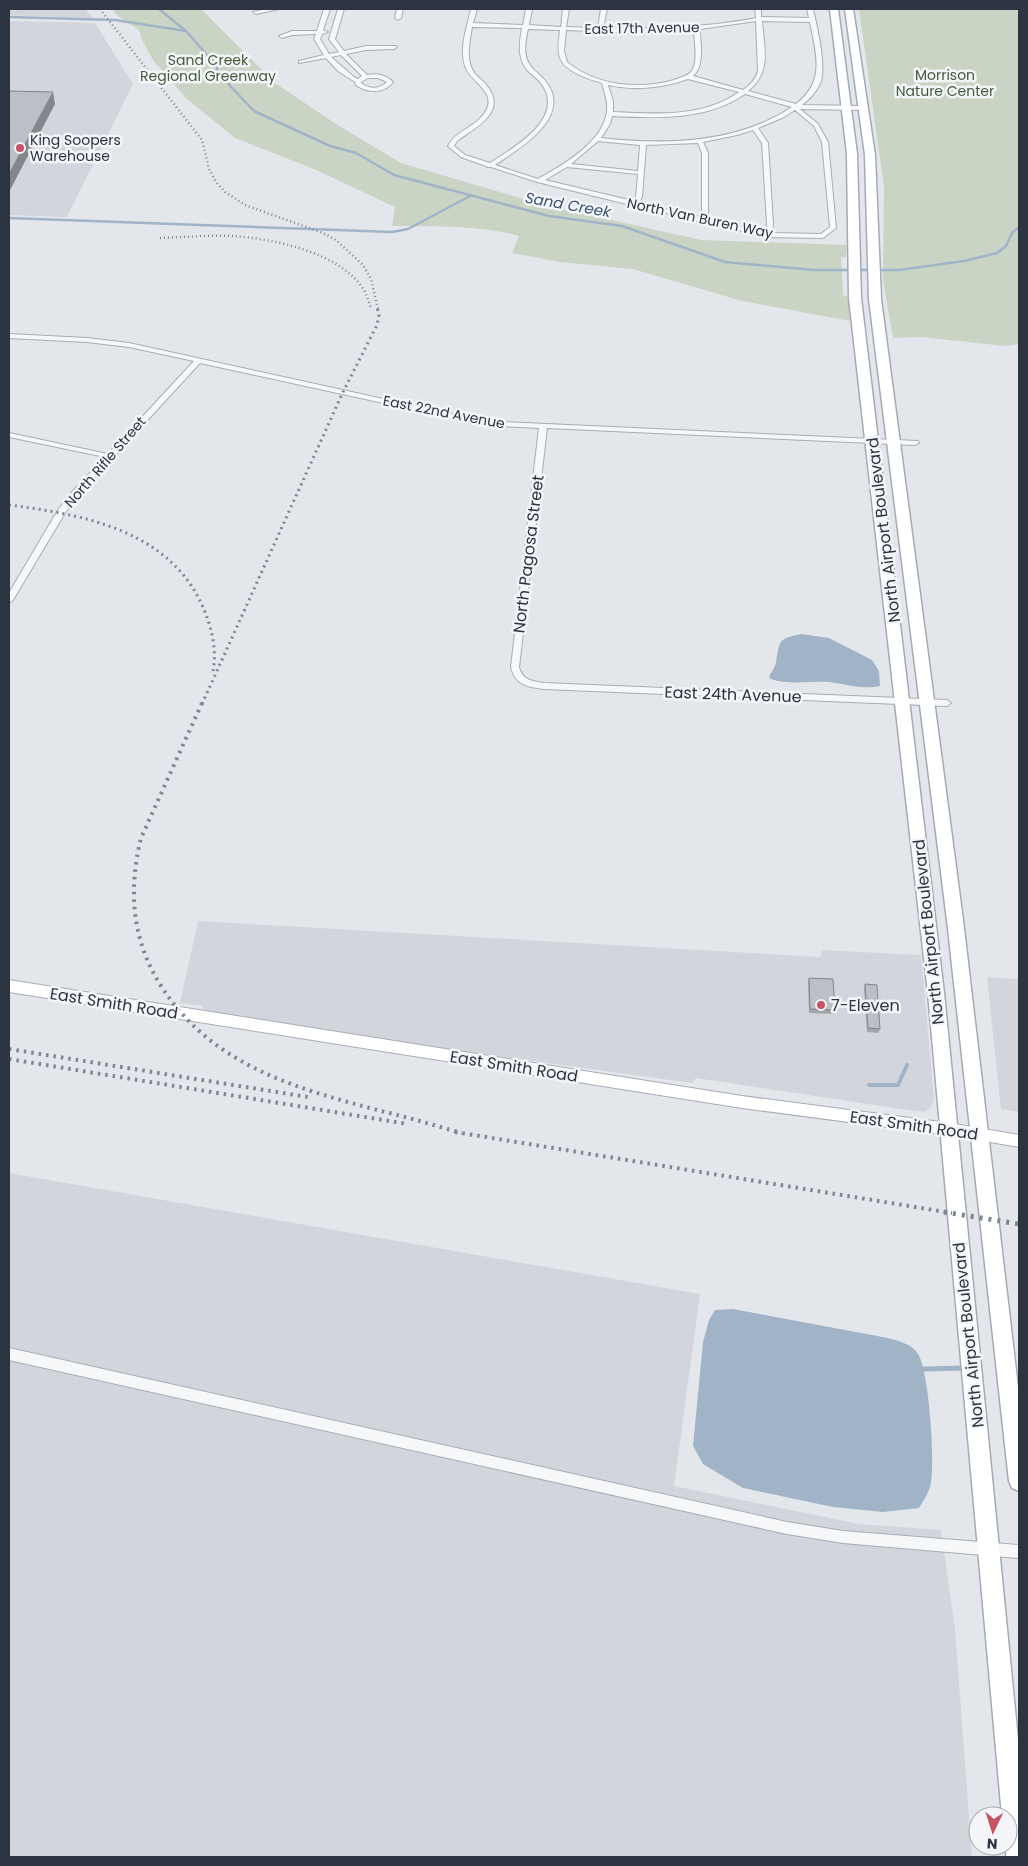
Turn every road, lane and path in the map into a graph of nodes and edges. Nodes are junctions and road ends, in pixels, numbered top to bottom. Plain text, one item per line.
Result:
1 (276, 9) edge
2 (327, 9) edge
3 (341, 9) edge
4 (400, 9) edge
5 (474, 9) edge
6 (529, 9) edge
7 (566, 9) edge
8 (604, 9) edge
9 (758, 9) edge
10 (810, 9) edge
11 (834, 9) edge
12 (849, 9) edge
13 (256, 12) dead end
14 (398, 18) dead end
15 (758, 19) junction
16 (813, 20) junction
17 (470, 25) junction
18 (526, 27) junction
19 (564, 28) junction
20 (697, 28) junction
21 (600, 30) junction
22 (319, 32) junction
23 (334, 32) junction
24 (282, 36) dead end
25 (394, 47) dead end
26 (342, 53) junction
27 (328, 56) junction
28 (302, 62) dead end
29 (366, 76) junction
30 (689, 77) junction
31 (358, 81) junction
32 (604, 82) junction
33 (744, 92) junction
34 (798, 108) junction
35 (848, 108) junction
36 (864, 108) junction
37 (610, 114) junction
38 (754, 128) junction
39 (597, 139) junction
40 (700, 141) junction
41 (644, 144) junction
42 (567, 165) junction
43 (489, 166) junction
44 (642, 173) junction
45 (539, 182) junction
46 (634, 205) junction
47 (702, 221) junction
48 (768, 234) junction
49 (9, 336) edge
50 (199, 360) junction
51 (543, 428) junction
52 (9, 434) edge
53 (873, 441) junction
54 (894, 442) junction
55 (914, 443) dead end
56 (109, 456) junction
57 (13, 586) edge
58 (9, 600) edge
59 (520, 680) joint
60 (902, 702) junction
61 (927, 703) junction
62 (947, 704) dead end
63 (9, 986) edge
64 (948, 1129) junction
65 (980, 1134) junction
66 (1019, 1141) edge
67 (9, 1354) edge
68 (1019, 1481) edge
69 (989, 1549) junction
70 (1019, 1552) edge
71 (1018, 1857) edge

1 - 13 street
2 - 22 street
3 - 23 street
4 - 14 street
5 - 17 street, North Van Buren Way
6 - 18 street
7 - 19 street
8 - 21 street
9 - 15 street
10 - 16 street
11 - 35 main road, North Airport Boulevard
12 - 36 main road, North Airport Boulevard
15 - 16 street, East 17th Avenue
15 - 20 street, East 17th Avenue
15 - 33 street
16 - 34 street
17 - 18 street, East 17th Avenue
17 - 43 street, North Van Buren Way
18 - 19 street, East 17th Avenue
18 - 43 street
19 - 21 street, East 17th Avenue
19 - 32 street
20 - 21 street, East 17th Avenue
20 - 30 street
22 - 23 street
22 - 24 street
22 - 27 street
23 - 26 street
25 - 26 street
26 - 27 street
26 - 29 street
27 - 28 street
27 - 31 street
29 - 31 street
29 - 31 street
30 - 32 street
30 - 33 street
32 - 37 street
33 - 34 street
33 - 37 street
34 - 35 street
34 - 38 street
34 - 48 street, North Van Buren Way
35 - 36 street
35 - 53 main road, North Airport Boulevard
36 - 54 main road, North Airport Boulevard
37 - 39 street
38 - 40 street
38 - 48 street
39 - 41 street
39 - 42 street
40 - 41 street
40 - 47 street
41 - 44 street
42 - 44 street
42 - 45 street
43 - 45 street, North Van Buren Way
44 - 46 street
45 - 46 street, North Van Buren Way
46 - 47 street, North Van Buren Way
47 - 48 street, North Van Buren Way
49 - 50 street, East 22nd Avenue
50 - 51 street, East 22nd Avenue
50 - 56 street, North Rifle Street
51 - 53 street, East 22nd Avenue
51 - 59 street, North Pagosa Street
52 - 56 street
53 - 54 street, East 22nd Avenue
53 - 60 main road, North Airport Boulevard
54 - 55 street, East 22nd Avenue
54 - 61 main road, North Airport Boulevard
56 - 57 street, North Rifle Street
57 - 58 street, North Rifle Street
59 - 60 street, East 24th Avenue
60 - 61 street, East 24th Avenue
60 - 64 main road, North Airport Boulevard
61 - 62 street, East 24th Avenue
61 - 65 main road, North Airport Boulevard
63 - 64 street, East Smith Road
64 - 65 street, East Smith Road
64 - 69 main road, North Airport Boulevard
65 - 66 street, East Smith Road
65 - 68 main road, North Airport Boulevard
67 - 69 street
69 - 70 street
69 - 71 main road, North Airport Boulevard

